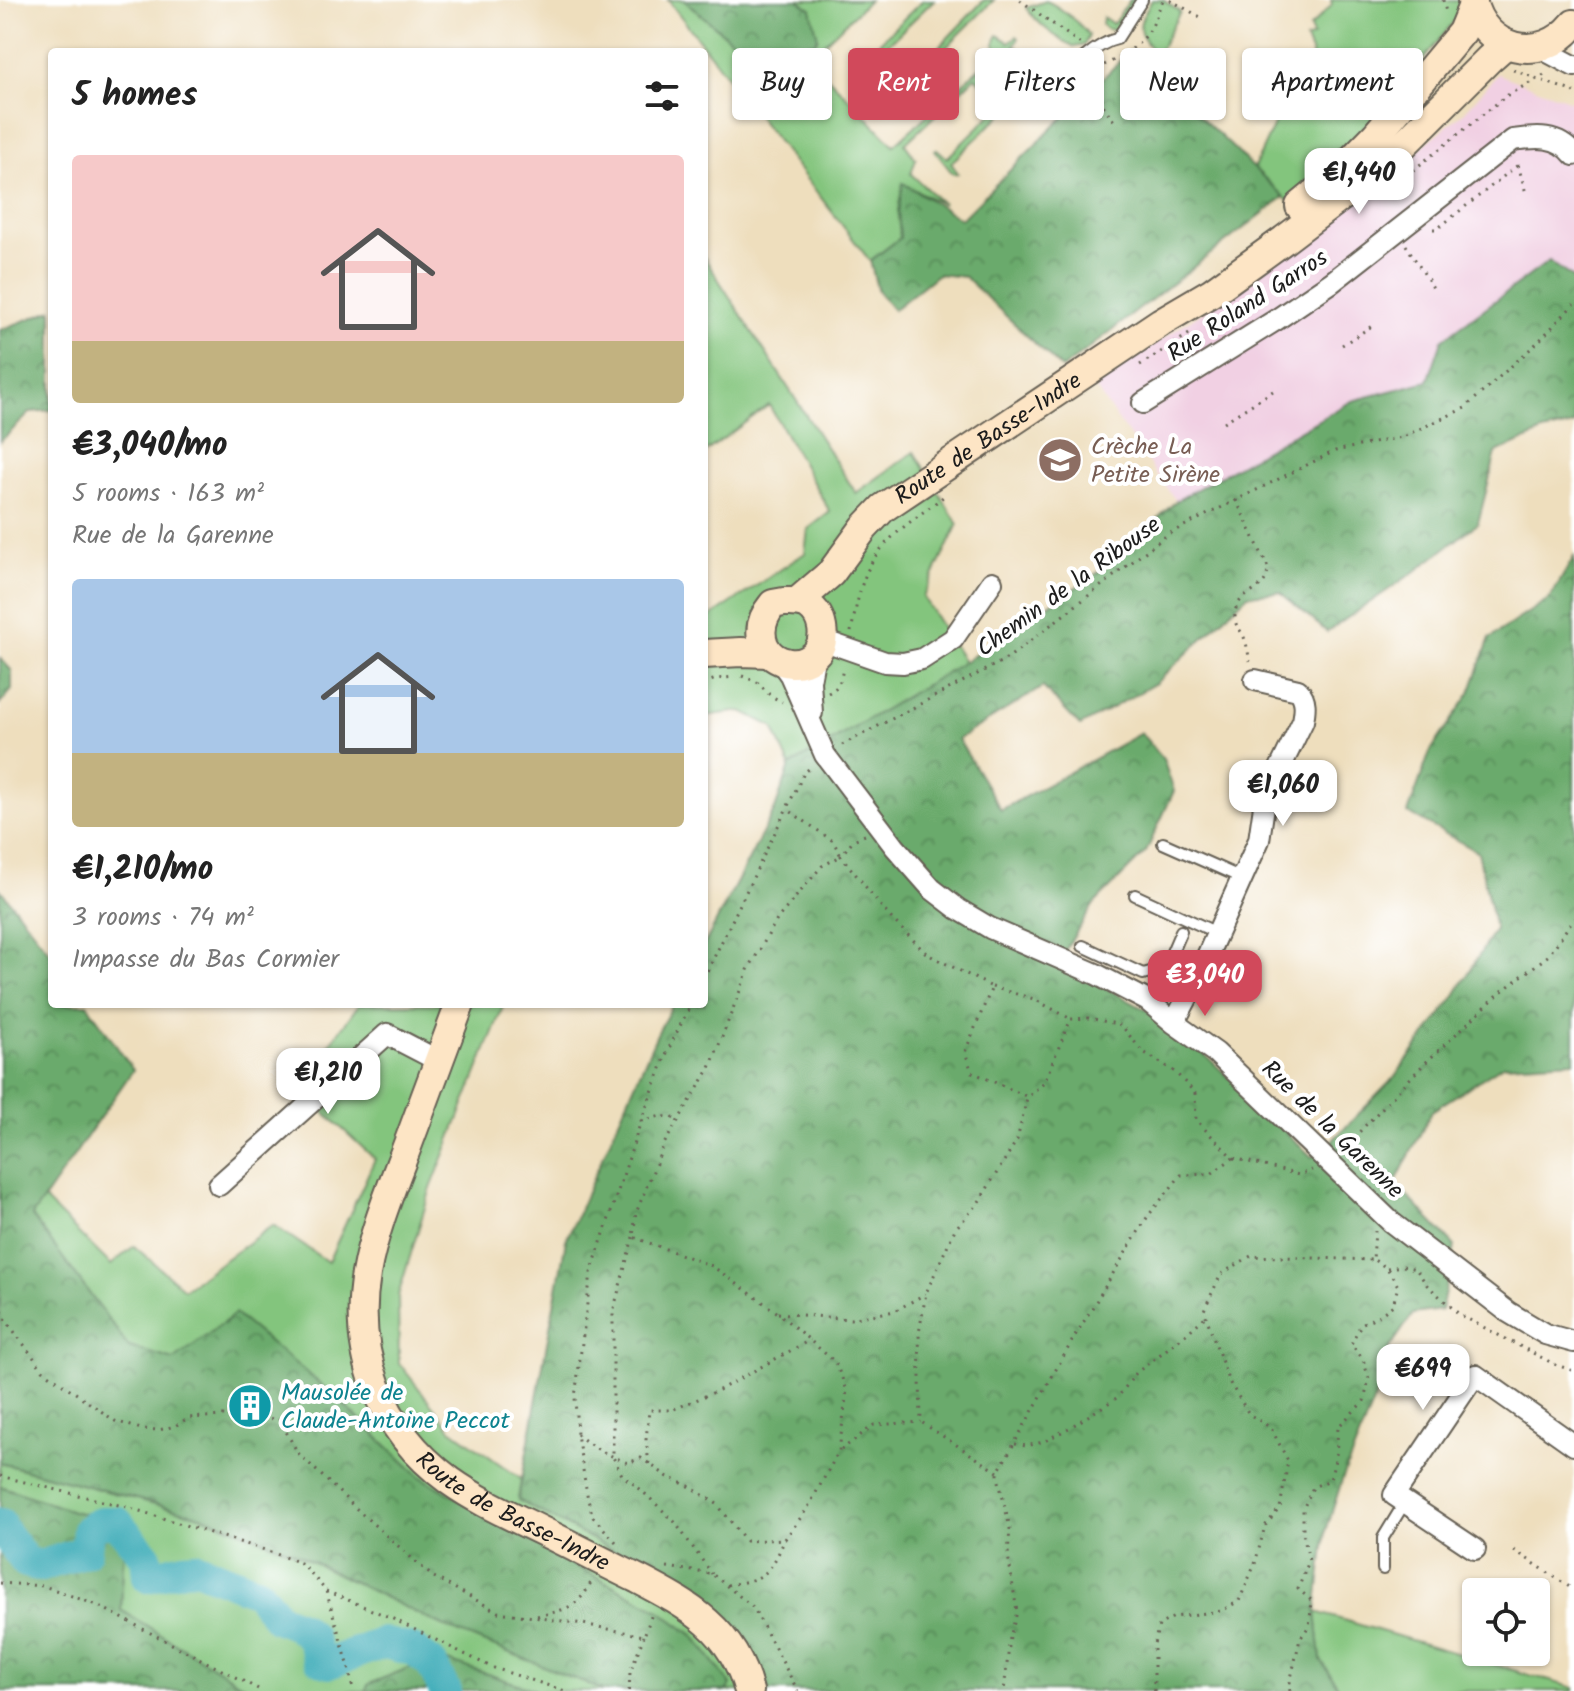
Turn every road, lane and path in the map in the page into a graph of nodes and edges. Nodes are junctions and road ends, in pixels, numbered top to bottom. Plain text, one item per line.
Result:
1 (1020, 0) edge
2 (1142, 0) edge
3 (1163, 0) edge
4 (1170, 0) edge
5 (1472, 3) edge
6 (1204, 19) dead end
7 (1574, 24) edge
8 (1506, 44) junction
9 (1086, 48) edge
10 (1098, 48) edge
11 (1540, 48) junction
12 (1104, 65) edge
13 (1574, 66) edge
14 (1574, 92) edge
15 (1104, 106) edge
16 (1116, 124) dead end
17 (1506, 145) junction
18 (1574, 155) edge
19 (1518, 165) junction
20 (1407, 174) dead end
21 (1526, 193) dead end
22 (1424, 227) dead end
23 (1409, 238) dead end
24 (1435, 291) dead end
25 (1574, 304) edge
26 (1161, 322) junction
27 (1200, 326) dead end
28 (1372, 326) dead end
29 (1342, 345) dead end
30 (1137, 367) dead end
31 (1273, 391) dead end
32 (1143, 403) dead end
33 (1224, 422) dead end
34 (949, 492) dead end
35 (1236, 500) junction
36 (831, 573) junction
37 (992, 582) dead end
38 (797, 602) junction
39 (763, 619) junction
40 (826, 641) junction
41 (708, 652) edge
42 (708, 653) edge
43 (774, 657) junction
44 (1255, 680) joint
45 (708, 682) edge
46 (806, 700) junction
47 (825, 755) junction
48 (787, 809) junction
49 (881, 830) junction
50 (1163, 843) dead end
51 (841, 856) junction
52 (1242, 878) junction
53 (1135, 895) dead end
54 (1574, 918) edge
55 (1181, 931) dead end
56 (1217, 933) junction
57 (1083, 946) dead end
58 (1165, 968) junction
59 (708, 970) edge
60 (1195, 983) junction
61 (992, 987) junction
62 (459, 1008) edge
63 (689, 1008) edge
64 (1071, 1019) junction
65 (1174, 1023) junction
66 (439, 1061) junction
67 (1028, 1097) junction
68 (679, 1119) junction
69 (641, 1121) junction
70 (1233, 1158) junction
71 (1330, 1163) junction
72 (219, 1185) dead end
73 (1376, 1228) dead end
74 (633, 1237) junction
75 (1373, 1260) junction
76 (1387, 1268) junction
77 (926, 1293) junction
78 (0, 1303) edge
79 (778, 1313) junction
80 (1206, 1316) junction
81 (810, 1340) junction
82 (1574, 1342) edge
83 (1574, 1371) edge
84 (921, 1422) junction
85 (577, 1434) junction
86 (1013, 1444) junction
87 (1574, 1445) edge
88 (839, 1451) junction
89 (613, 1457) junction
90 (649, 1464) junction
91 (998, 1472) junction
92 (0, 1476) edge
93 (1405, 1502) junction
94 (785, 1539) junction
95 (606, 1545) junction
96 (1475, 1549) dead end
97 (1514, 1550) dead end
98 (1383, 1569) dead end
99 (677, 1574) dead end
100 (712, 1574) junction
101 (0, 1583) edge
102 (726, 1585) junction
103 (1574, 1590) edge
104 (326, 1591) junction
105 (654, 1607) dead end
106 (535, 1617) junction
107 (644, 1636) junction
108 (262, 1691) edge
109 (353, 1691) edge
110 (565, 1691) edge
111 (629, 1691) edge
112 (749, 1691) edge
113 (798, 1691) edge
114 (1004, 1691) edge
115 (1154, 1691) edge
116 (1290, 1691) edge

1 - 9 path
2 - 10 lane
3 - 12 path
4 - 6 path
5 - 8 main road
5 - 26 main road, Route de Basse-Indre
7 - 11 main road
8 - 11 main road
8 - 26 main road, Route de Basse-Indre
11 - 13 street
14 - 20 path
15 - 16 path
17 - 18 street, Rue Roland Garros
17 - 19 path
17 - 32 street, Rue Roland Garros
19 - 21 path
19 - 22 path
23 - 24 path
25 - 35 path, Chemin de la Ribouse
26 - 36 main road, Route de Basse-Indre
27 - 30 path
28 - 29 path
31 - 33 path
34 - 40 path
35 - 44 path
35 - 47 path, Chemin de la Ribouse
36 - 38 main road, Route de Basse-Indre
36 - 40 main road, Route de Basse-Indre
37 - 40 street
38 - 39 main road
38 - 40 main road
39 - 41 main road
39 - 43 main road
40 - 43 main road
40 - 46 street, Rue de la Garenne
40 - 46 path
42 - 43 main road
43 - 46 street, Rue de la Garenne
44 - 52 street
45 - 46 path
46 - 47 street, Rue de la Garenne
47 - 48 path
47 - 49 street, Rue de la Garenne
48 - 51 path
48 - 59 path
49 - 51 path
49 - 65 street, Rue de la Garenne
50 - 52 lane
51 - 61 path
51 - 68 path
52 - 56 street
53 - 56 lane
54 - 71 path
55 - 58 lane
56 - 60 street
57 - 58 lane
58 - 60 lane
60 - 65 street
61 - 64 path
61 - 67 path
62 - 66 main road, Route de Basse-Indre
63 - 69 path
64 - 67 path
64 - 70 path
65 - 71 street, Rue de la Garenne
66 - 72 street
66 - 95 main road, Route de Basse-Indre
67 - 77 path
68 - 69 path
68 - 74 path
69 - 85 path
70 - 71 path
70 - 86 path
71 - 82 street, Rue de la Garenne
73 - 75 path
74 - 79 path
74 - 89 path
75 - 76 path
75 - 80 path
76 - 83 path
76 - 116 path
77 - 79 path
77 - 84 path
78 - 106 path
79 - 81 path
80 - 86 path
80 - 115 path
81 - 88 path
81 - 90 path
84 - 88 path
84 - 91 path
85 - 89 path
85 - 95 path
86 - 91 path
87 - 93 street
88 - 94 path
89 - 90 path
89 - 100 path
90 - 94 path
91 - 114 path
92 - 104 path
93 - 96 street
93 - 98 lane
94 - 102 path
95 - 106 path
95 - 112 main road, Route de Basse-Indre
97 - 103 path
99 - 100 path
100 - 102 path
101 - 108 path
102 - 113 path
104 - 109 path
104 - 110 path
105 - 107 path
106 - 107 path
107 - 111 path

